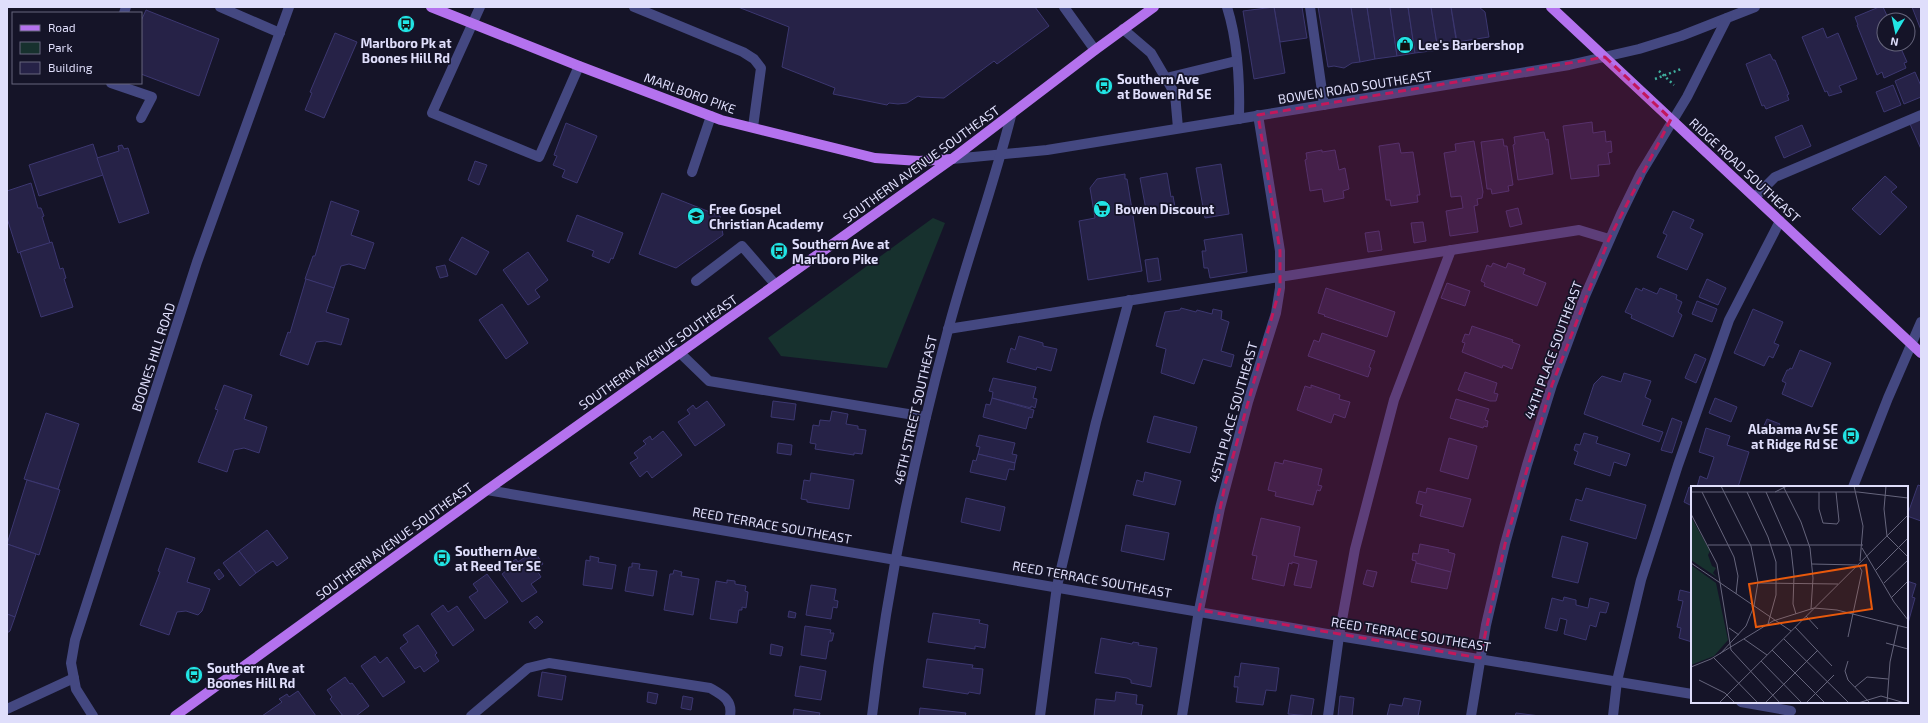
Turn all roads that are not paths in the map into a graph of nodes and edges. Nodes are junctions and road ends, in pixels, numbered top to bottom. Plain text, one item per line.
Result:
1 (220, 7) edge
2 (289, 7) edge
3 (430, 7) edge
4 (480, 7) edge
5 (634, 7) edge
6 (1064, 7) edge
7 (1154, 7) edge
8 (1227, 7) edge
9 (1310, 7) edge
10 (1551, 7) edge
11 (1755, 7) edge
12 (1727, 18) junction
13 (471, 23) junction
14 (1123, 29) junction
15 (280, 33) junction
16 (1094, 50) junction
17 (1605, 57) junction
18 (1236, 61) junction
19 (579, 66) junction
20 (1166, 78) junction
21 (114, 84) edge
22 (1324, 105) junction
23 (711, 116) junction
24 (1011, 116) junction
25 (1258, 116) junction
26 (1921, 116) edge
27 (140, 118) dead end
28 (1239, 118) junction
29 (1671, 120) junction
30 (753, 127) junction
31 (1178, 128) junction
32 (1001, 154) junction
33 (952, 159) junction
34 (692, 172) dead end
35 (1755, 197) junction
36 (1780, 221) junction
37 (1609, 239) junction
38 (1451, 250) junction
39 (1281, 276) junction
40 (696, 281) dead end
41 (775, 284) junction
42 (1129, 300) junction
43 (1921, 322) edge
44 (948, 329) junction
45 (1911, 344) junction
46 (679, 352) junction
47 (1921, 353) edge
48 (926, 417) junction
49 (1853, 486) edge
50 (487, 490) junction
51 (895, 559) junction
52 (1057, 586) junction
53 (1198, 610) junction
54 (1339, 636) junction
55 (1480, 658) junction
56 (74, 678) junction
57 (1617, 681) junction
58 (1691, 694) edge
59 (1747, 703) edge
60 (7, 709) edge
61 (1792, 710) edge
62 (93, 716) edge
63 (175, 716) edge
64 (471, 716) edge
65 (730, 716) edge
66 (872, 716) edge
67 (1040, 716) edge
68 (1182, 716) edge
69 (1328, 716) edge
70 (1471, 716) edge
71 (1613, 716) edge

1 - 15 street
2 - 15 street, BOONES HILL ROAD
3 - 13 main road, MARLBORO PIKE
4 - 13 street
5 - 30 street
6 - 16 street
7 - 14 main road, SOUTHERN AVENUE SOUTHEAST
8 - 18 street
9 - 22 street
10 - 17 main road, RIDGE ROAD SOUTHEAST
11 - 12 street, BOWEN ROAD SOUTHEAST
12 - 17 street, BOWEN ROAD SOUTHEAST
12 - 29 street, 44TH PLACE SOUTHEAST
13 - 19 main road, MARLBORO PIKE
13 - 19 street
14 - 16 main road, SOUTHERN AVENUE SOUTHEAST
14 - 20 street
15 - 56 street, BOONES HILL ROAD
16 - 24 main road, SOUTHERN AVENUE SOUTHEAST
17 - 22 street, BOWEN ROAD SOUTHEAST
17 - 29 main road, RIDGE ROAD SOUTHEAST
18 - 20 street
18 - 28 street
19 - 23 main road, MARLBORO PIKE
20 - 31 street
21 - 27 street
22 - 25 street, BOWEN ROAD SOUTHEAST
23 - 30 main road, MARLBORO PIKE
23 - 34 street
24 - 32 street, 46TH STREET SOUTHEAST
24 - 33 main road, SOUTHERN AVENUE SOUTHEAST
25 - 28 street, BOWEN ROAD SOUTHEAST
25 - 39 street, 45TH PLACE SOUTHEAST
26 - 35 street
28 - 31 street, BOWEN ROAD SOUTHEAST
29 - 35 main road, RIDGE ROAD SOUTHEAST
29 - 37 street, 44TH PLACE SOUTHEAST
30 - 33 main road, MARLBORO PIKE
31 - 32 street, BOWEN ROAD SOUTHEAST
32 - 33 street, BOWEN ROAD SOUTHEAST
32 - 44 street, 46TH STREET SOUTHEAST
33 - 41 main road, SOUTHERN AVENUE SOUTHEAST
35 - 36 main road, RIDGE ROAD SOUTHEAST
36 - 45 main road, RIDGE ROAD SOUTHEAST
36 - 57 street
37 - 38 street
37 - 55 street, 44TH PLACE SOUTHEAST
38 - 39 street
38 - 54 street
39 - 42 street
39 - 53 street, 45TH PLACE SOUTHEAST
40 - 41 street
41 - 46 main road, SOUTHERN AVENUE SOUTHEAST
42 - 44 street
42 - 52 street
43 - 45 street
44 - 48 street, 46TH STREET SOUTHEAST
45 - 47 main road, RIDGE ROAD SOUTHEAST
45 - 49 street
46 - 48 street
46 - 50 main road, SOUTHERN AVENUE SOUTHEAST
48 - 51 street, 46TH STREET SOUTHEAST
50 - 51 street, REED TERRACE SOUTHEAST
50 - 63 main road, SOUTHERN AVENUE SOUTHEAST
51 - 52 street, REED TERRACE SOUTHEAST
51 - 66 street, 46TH STREET SOUTHEAST
52 - 53 street, REED TERRACE SOUTHEAST
52 - 67 street
53 - 54 street, REED TERRACE SOUTHEAST
53 - 68 street, 45TH PLACE SOUTHEAST
54 - 55 street, REED TERRACE SOUTHEAST
54 - 69 street
55 - 57 street, REED TERRACE SOUTHEAST
55 - 70 street, 44TH PLACE SOUTHEAST
56 - 60 street
56 - 62 street, BOONES HILL ROAD
57 - 58 street, REED TERRACE SOUTHEAST
57 - 71 street
59 - 61 street
64 - 65 street

